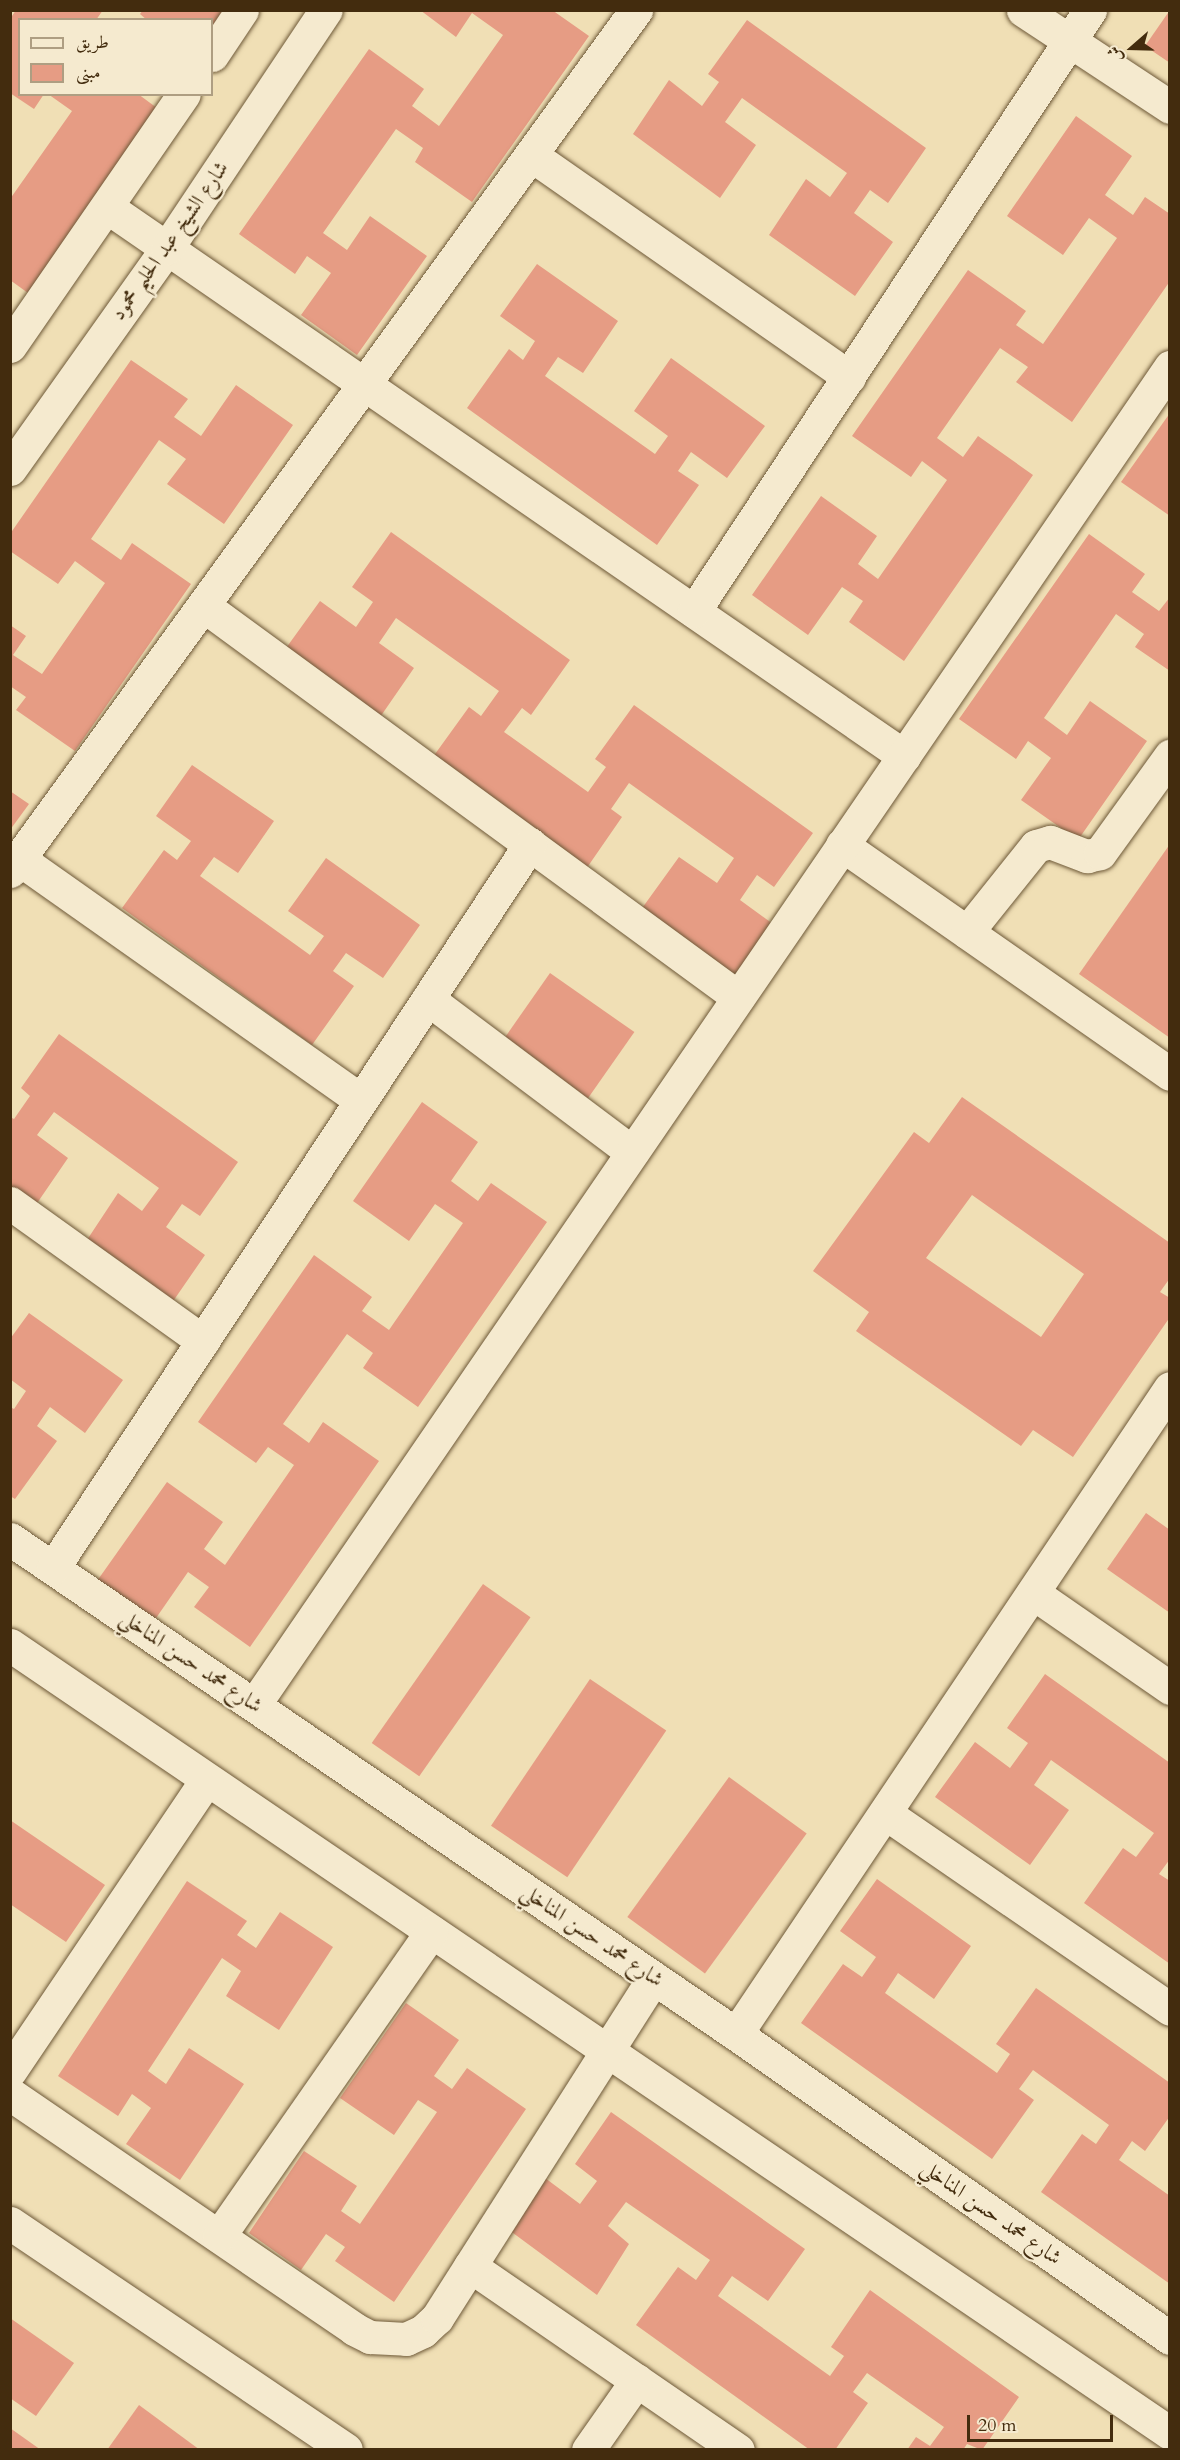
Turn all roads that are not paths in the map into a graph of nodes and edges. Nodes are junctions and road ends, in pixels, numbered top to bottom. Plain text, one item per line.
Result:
1 (242, 10) edge
2 (326, 10) edge
3 (636, 10) edge
4 (1023, 10) edge
5 (1090, 10) edge
6 (1070, 42) junction
7 (213, 54) edge
8 (183, 96) edge
9 (1170, 106) edge
10 (531, 155) junction
11 (106, 207) junction
12 (166, 248) junction
13 (14, 335) edge
14 (1170, 367) edge
15 (849, 377) junction
16 (365, 383) junction
17 (10, 469) edge
18 (204, 606) junction
19 (694, 611) junction
20 (904, 756) junction
21 (1170, 756) edge
22 (530, 844) junction
23 (842, 845) junction
24 (15, 865) edge
25 (967, 932) junction
26 (738, 997) junction
27 (428, 999) junction
28 (1170, 1074) edge
29 (362, 1100) junction
30 (632, 1152) junction
31 (10, 1203) edge
32 (203, 1341) junction
33 (1170, 1389) edge
34 (10, 1539) edge
35 (53, 1568) junction
36 (1033, 1593) junction
37 (10, 1645) edge
38 (1170, 1688) edge
39 (254, 1705) junction
40 (206, 1780) junction
41 (885, 1813) junction
42 (431, 1932) junction
43 (654, 1978) junction
44 (1170, 2009) edge
45 (736, 2034) junction
46 (607, 2052) junction
47 (10, 2071) edge
48 (10, 2094) edge
49 (10, 2223) edge
50 (219, 2236) junction
51 (470, 2266) junction
52 (1170, 2338) edge
53 (637, 2380) junction
54 (1170, 2433) edge
55 (346, 2450) edge
56 (588, 2450) edge
57 (738, 2450) edge

1 - 7 street
2 - 12 street, شارع الشيخ عبد الحليم محمود
3 - 10 street
4 - 6 street
5 - 6 street
6 - 9 street
6 - 15 street
8 - 11 street
10 - 15 street
10 - 16 street
11 - 12 street
11 - 13 street
12 - 16 street
12 - 17 street, شارع الشيخ عبد الحليم محمود
14 - 20 street
15 - 19 street
16 - 18 street
16 - 19 street
18 - 22 street
18 - 24 street
19 - 20 street
20 - 23 street
21 - 25 street
22 - 26 street
22 - 27 street
23 - 25 street
23 - 26 street
24 - 29 street
25 - 28 street
26 - 30 street
27 - 29 street
27 - 30 street
29 - 32 street
30 - 39 street
31 - 32 street
32 - 35 street
33 - 36 street
34 - 35 street, شارع محمد حسن المناخلي
35 - 39 street, شارع محمد حسن المناخلي
36 - 38 street
36 - 41 street
37 - 40 street
39 - 43 street, شارع محمد حسن المناخلي
40 - 42 street
40 - 47 street
41 - 44 street
41 - 45 street
42 - 46 street
42 - 50 street
43 - 45 street, شارع محمد حسن المناخلي
43 - 46 street
45 - 52 street, شارع محمد حسن المناخلي
46 - 51 street
46 - 54 street
48 - 50 street
49 - 55 street
50 - 51 street
51 - 53 street
53 - 56 street
53 - 57 street

